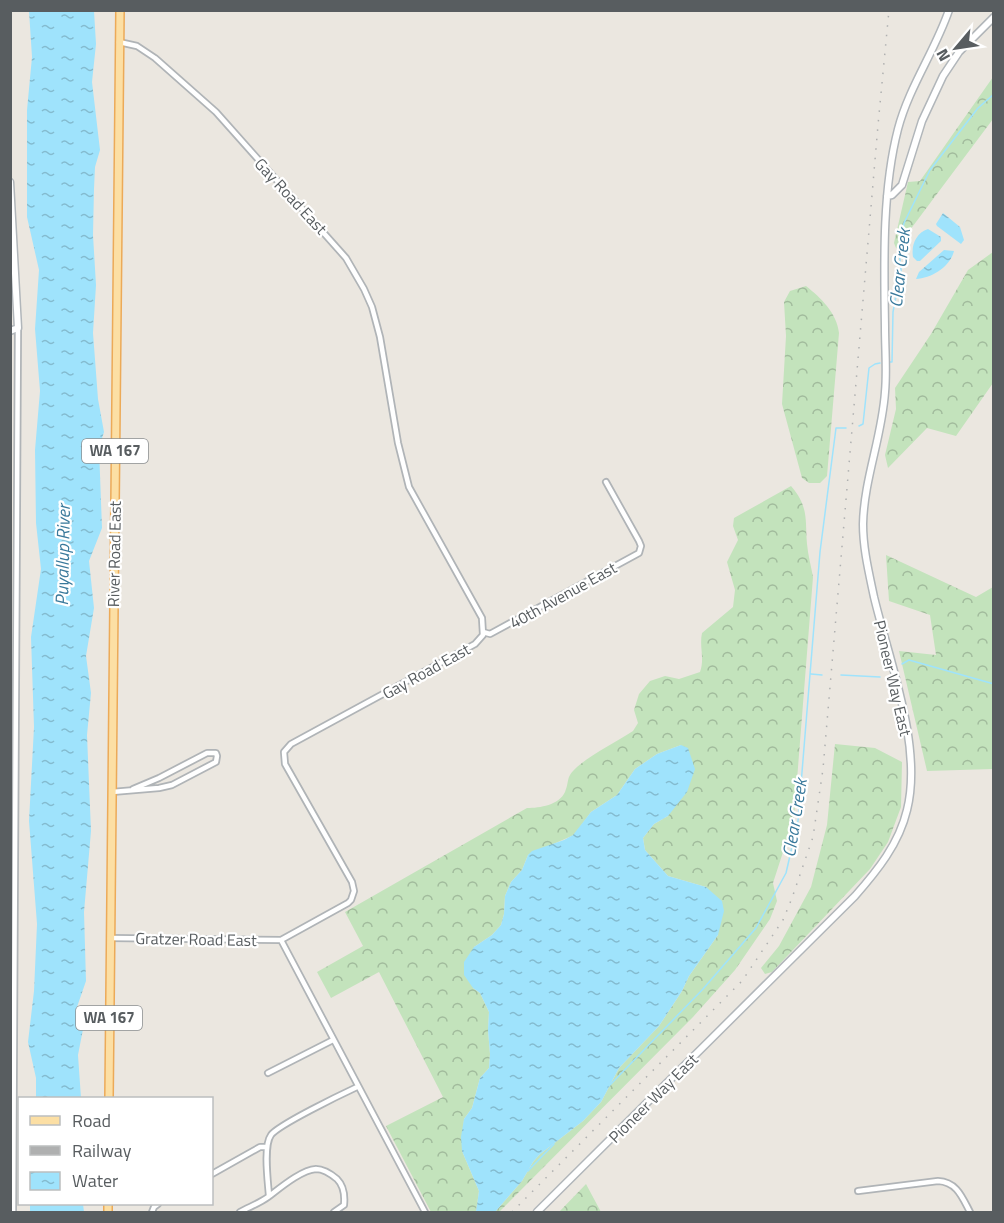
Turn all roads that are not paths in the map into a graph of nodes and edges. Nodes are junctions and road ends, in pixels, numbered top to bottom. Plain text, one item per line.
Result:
1 (120, 10) edge
2 (949, 10) edge
3 (993, 17) edge
4 (119, 42) junction
5 (10, 182) edge
6 (887, 196) junction
7 (18, 328) junction
8 (10, 331) edge
9 (606, 482) dead end
10 (483, 632) junction
11 (133, 789) junction
12 (112, 792) junction
13 (110, 938) junction
14 (281, 940) junction
15 (333, 1040) junction
16 (268, 1073) dead end
17 (357, 1087) junction
18 (12, 1090) edge
19 (109, 1097) edge
20 (267, 1147) junction
21 (213, 1173) edge
22 (858, 1191) dead end
23 (269, 1196) junction
24 (13, 1212) edge
25 (240, 1212) edge
26 (334, 1212) edge
27 (425, 1212) edge
28 (537, 1212) edge
29 (970, 1212) edge

1 - 4 main road, River Road East / WA 167
2 - 6 main road, Pioneer Way East
3 - 6 main road
4 - 10 street, Gay Road East
4 - 12 main road, River Road East / WA 167
5 - 7 main road
6 - 28 main road, Pioneer Way East
7 - 8 main road
7 - 18 street
9 - 10 street, 40th Avenue East
10 - 14 street, Gay Road East
11 - 11 street
11 - 12 street
12 - 13 main road, River Road East / WA 167
13 - 14 street, Gratzer Road East
13 - 19 main road, River Road East / WA 167
14 - 15 street
15 - 16 street
15 - 17 street
17 - 20 street
17 - 27 street
18 - 24 street
20 - 21 street
20 - 23 street
22 - 29 street
23 - 25 street
23 - 26 street

